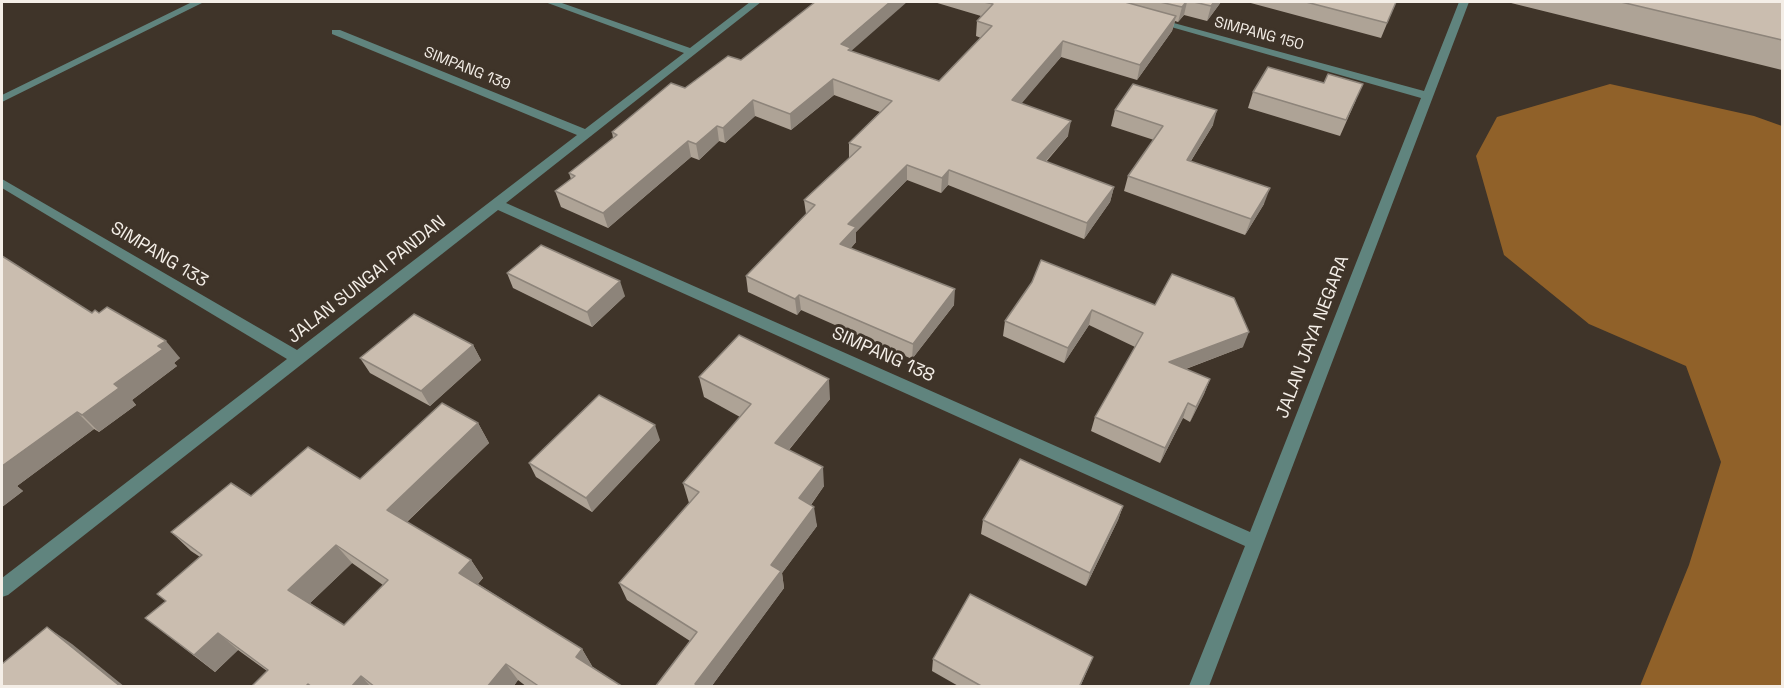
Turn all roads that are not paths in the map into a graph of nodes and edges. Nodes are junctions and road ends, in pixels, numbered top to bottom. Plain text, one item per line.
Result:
1 (199, 2) edge
2 (549, 2) edge
3 (756, 2) edge
4 (1464, 2) edge
5 (1141, 17) edge
6 (336, 32) dead end
7 (692, 52) junction
8 (1427, 96) junction
9 (2, 99) edge
10 (587, 134) junction
11 (2, 183) edge
12 (496, 204) junction
13 (298, 358) junction
14 (1255, 542) junction
15 (2, 589) edge
16 (1198, 687) edge

1 - 9 street
2 - 7 street
3 - 7 street, JALAN SUNGAI PANDAN
4 - 8 street, JALAN JAYA NEGARA
5 - 8 street, SIMPANG 150
6 - 10 street, SIMPANG 139
7 - 10 street, JALAN SUNGAI PANDAN
8 - 14 street, JALAN JAYA NEGARA
10 - 12 street, JALAN SUNGAI PANDAN
11 - 13 street, SIMPANG 133
12 - 13 street, JALAN SUNGAI PANDAN
12 - 14 street, SIMPANG 138
13 - 15 street, JALAN SUNGAI PANDAN
14 - 16 street, JALAN JAYA NEGARA

